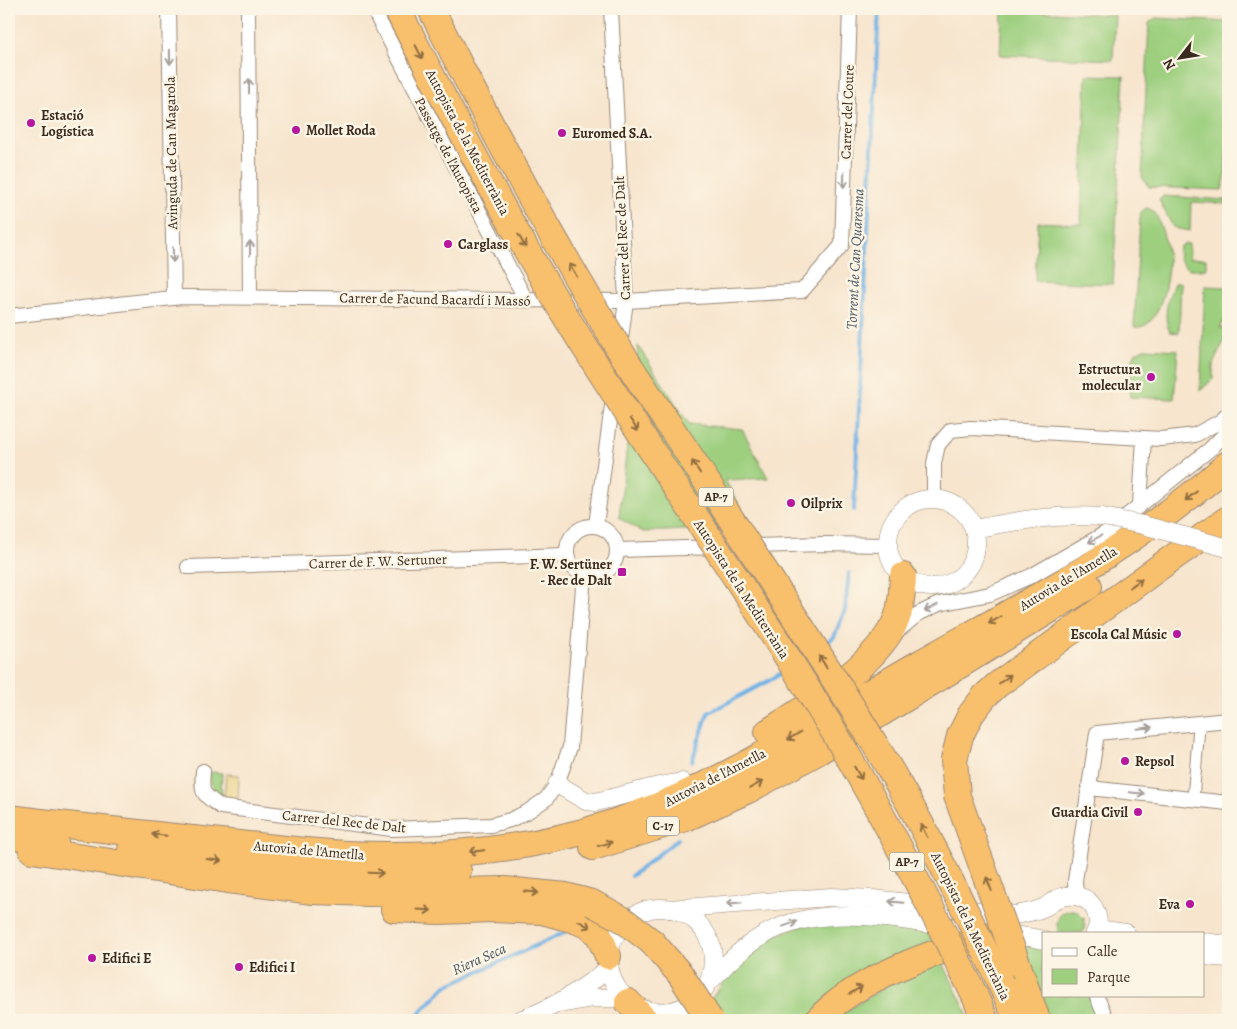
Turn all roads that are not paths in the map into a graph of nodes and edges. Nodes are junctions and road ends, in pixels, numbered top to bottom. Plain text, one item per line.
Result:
1 (169, 9) edge
2 (248, 9) edge
3 (373, 9) edge
4 (397, 9) edge
5 (431, 9) edge
6 (611, 9) edge
7 (850, 9) edge
8 (842, 245) joint
9 (174, 297) junction
10 (250, 297) junction
11 (526, 300) junction
12 (626, 301) junction
13 (9, 316) edge
14 (1228, 414) edge
15 (1228, 431) edge
16 (1144, 438) junction
17 (1228, 464) edge
18 (1228, 487) edge
19 (934, 499) junction
20 (1140, 505) junction
21 (1228, 519) edge
22 (596, 525) junction
23 (974, 529) junction
24 (888, 546) junction
25 (1228, 548) edge
26 (618, 550) junction
27 (567, 555) junction
28 (188, 566) dead end
29 (584, 575) junction
30 (902, 576) junction
31 (879, 647) junction
32 (1228, 720) edge
33 (1199, 727) dead end
34 (204, 771) dead end
35 (682, 782) junction
36 (558, 784) junction
37 (1089, 788) junction
38 (1193, 799) junction
39 (1228, 803) edge
40 (9, 818) edge
41 (9, 836) edge
42 (526, 845) junction
43 (9, 847) edge
44 (273, 886) junction
45 (1076, 896) junction
46 (1048, 906) junction
47 (669, 908) junction
48 (1096, 931) edge
49 (1046, 932) edge
50 (1111, 932) edge
51 (995, 934) junction
52 (1042, 940) edge
53 (1204, 942) edge
54 (1228, 945) edge
55 (1204, 956) edge
56 (1228, 958) edge
57 (608, 962) junction
58 (709, 982) junction
59 (1096, 996) edge
60 (632, 1007) edge
61 (977, 1008) edge
62 (546, 1010) junction
63 (520, 1020) edge
64 (710, 1020) edge
65 (818, 1020) edge
66 (985, 1020) edge
67 (1017, 1020) edge
68 (1037, 1020) edge
69 (1107, 1020) edge

1 -> 9 street, Avinguda de Can Magarola
10 -> 2 street
3 - 11 street, Passatge de l'Autopista
4 -> 61 highway, Autopista de la Mediterrània / AP-7, bridge
67 -> 5 highway, Autopista de la Mediterrània / AP-7, bridge
6 - 12 street, Carrer del Rec de Dalt
7 -> 8 street, Carrer del Coure
8 - 12 street, Carrer de Facund Bacardí i Massó
9 - 10 street, Carrer de Facund Bacardí i Massó
9 - 13 street, Carrer de Facund Bacardí i Massó
10 - 11 street, Carrer de Facund Bacardí i Massó
11 - 12 street, Carrer de Facund Bacardí i Massó
12 - 22 street, Carrer del Rec de Dalt
14 - 16 street
15 - 20 street
16 - 19 street
16 - 20 street
17 -> 42 highway, Autovia de l'Ametlla / C-17
41 -> 18 highway, Autovia de l'Ametlla / C-17
19 - 23 street
19 - 24 street
20 -> 31 street
68 -> 21 highway, bridge
22 - 26 street
22 - 27 street
23 - 25 street, bridge
23 - 30 street
24 - 26 street
24 - 30 street
26 - 29 street
27 - 28 street, Carrer de F. W. Sertuner
27 - 29 street
29 - 36 street, Carrer del Rec de Dalt
30 - 31 highway
31 - 35 highway
37 -> 32 street
33 - 38 street
34 - 36 street, Carrer del Rec de Dalt
35 - 36 street
35 - 42 highway
37 -> 38 street
37 - 45 street
38 - 39 street
42 -> 40 highway, Autovia de l'Ametlla / C-17
43 - 44 highway
44 -> 57 highway
44 -> 64 highway, bridge
45 - 46 street
45 - 48 street
46 -> 47 street
46 - 49 street
47 - 57 street
47 - 58 street
48 - 50 street
51 - 52 street
58 -> 51 street
65 -> 51 highway
53 - 54 street
55 - 56 street
57 - 60 street
57 - 62 street
58 - 60 street
59 - 69 street
60 - 62 street
61 - 66 highway, Autopista de la Mediterrània / AP-7
62 - 63 street

